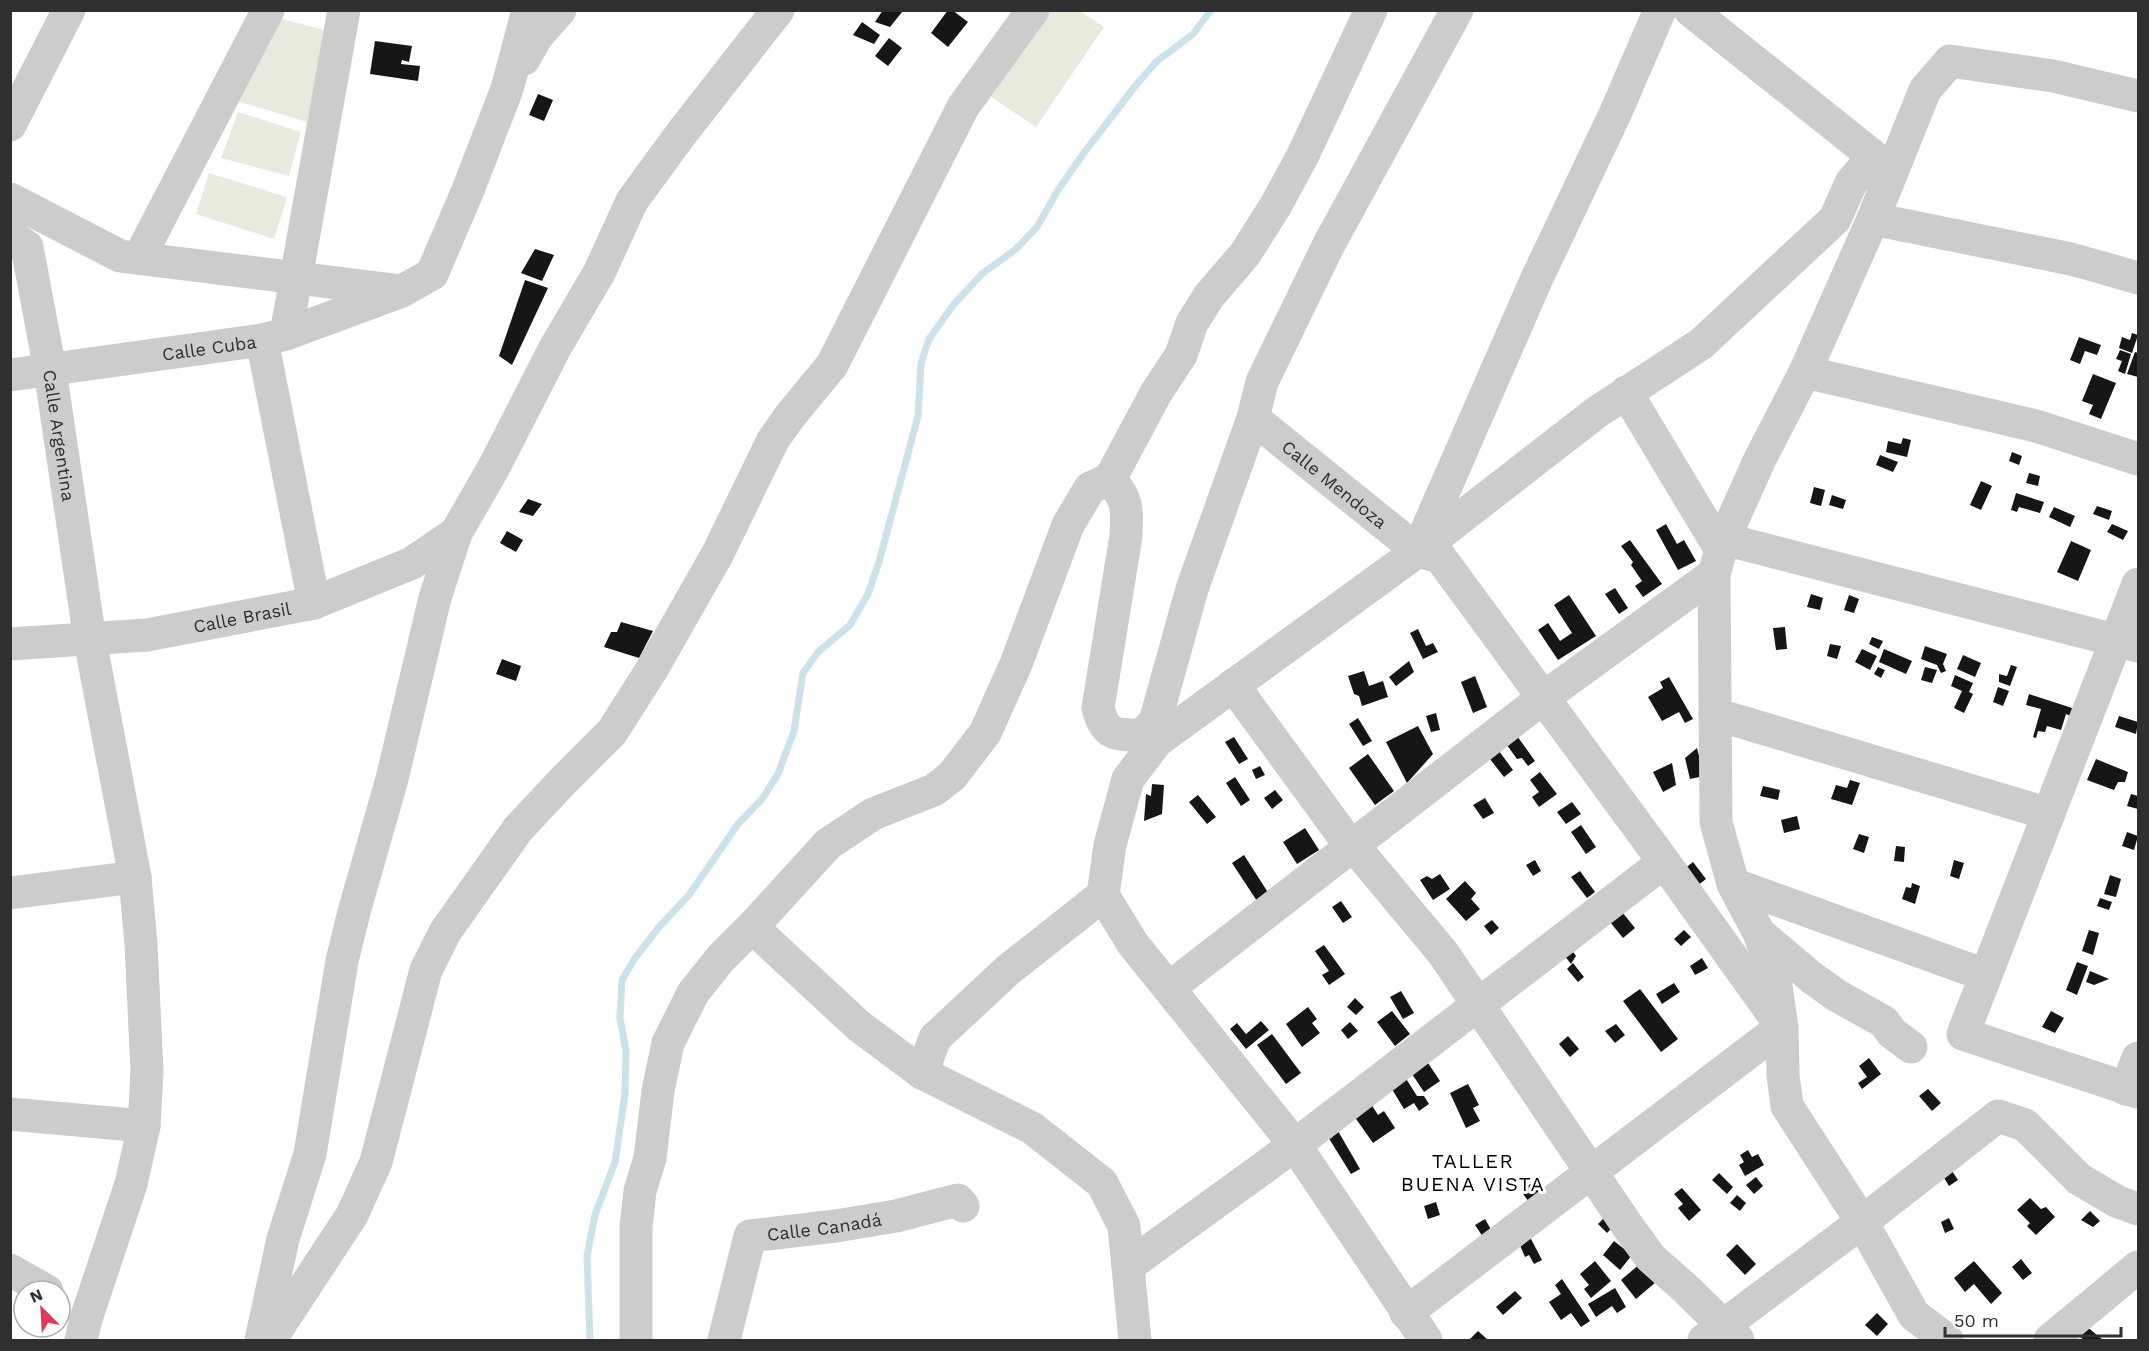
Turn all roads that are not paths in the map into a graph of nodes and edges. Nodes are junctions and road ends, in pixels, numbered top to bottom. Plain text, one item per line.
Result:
1 (69, 10) edge
2 (268, 10) edge
3 (344, 10) edge
4 (528, 10) edge
5 (560, 10) edge
6 (778, 10) edge
7 (1033, 10) edge
8 (1371, 10) edge
9 (1456, 10) edge
10 (1660, 10) edge
11 (1690, 10) edge
12 (507, 89) junction
13 (2139, 96) edge
14 (10, 125) edge
15 (10, 199) edge
16 (1873, 219) junction
17 (12, 236) edge
18 (140, 258) junction
19 (2139, 278) edge
20 (295, 279) junction
21 (402, 291) junction
22 (274, 337) junction
23 (50, 370) junction
24 (1805, 372) junction
25 (10, 375) edge
26 (1626, 392) junction
27 (1253, 418) junction
28 (2139, 459) edge
29 (1110, 479) junction
30 (456, 533) junction
31 (1418, 551) junction
32 (1720, 554) junction
33 (2139, 584) edge
34 (314, 603) junction
35 (90, 640) junction
36 (2128, 643) edge
37 (10, 644) edge
38 (1233, 685) junction
39 (1543, 698) junction
40 (1715, 714) junction
41 (1142, 747) junction
42 (2049, 814) junction
43 (1352, 848) junction
44 (1664, 862) junction
45 (135, 877) junction
46 (1733, 884) junction
47 (10, 893) edge
48 (1103, 895) junction
49 (752, 927) junction
50 (1759, 933) junction
51 (1985, 975) junction
52 (1169, 988) junction
53 (1478, 1004) junction
54 (1782, 1027) junction
55 (1911, 1047) dead end
56 (2139, 1058) edge
57 (922, 1073) junction
58 (2132, 1091) edge
59 (10, 1113) edge
60 (144, 1126) junction
61 (1294, 1144) junction
62 (1592, 1173) junction
63 (963, 1206) dead end
64 (2139, 1209) edge
65 (1862, 1222) junction
66 (1128, 1266) junction
67 (2139, 1268) edge
68 (10, 1270) edge
69 (26, 1279) edge
70 (1406, 1313) junction
71 (76, 1320) edge
72 (1722, 1336) edge
73 (261, 1341) edge
74 (270, 1341) edge
75 (636, 1341) edge
76 (724, 1341) edge
77 (1135, 1341) edge
78 (1426, 1341) edge
79 (1947, 1341) edge
80 (2050, 1341) edge

1 - 14 street
2 - 18 street
3 - 20 street
4 - 12 street
5 - 12 street
6 - 30 street
7 - 74 street
8 - 29 street
9 - 27 street
10 - 31 street
11 - 26 street
12 - 21 street, Calle Cuba
13 - 16 street
15 - 18 street
16 - 19 street
16 - 24 street
17 - 23 street, Calle Argentina
18 - 20 street
20 - 21 street
20 - 22 street
21 - 22 street, Calle Cuba
22 - 23 street, Calle Cuba
22 - 34 street
23 - 25 street, Calle Cuba
23 - 35 street, Calle Argentina
24 - 28 street
24 - 32 street
26 - 31 street
26 - 32 street
27 - 31 street, Calle Mendoza
27 - 41 street
29 - 41 street
29 - 49 street
30 - 34 street, Calle Brasil
30 - 73 street
31 - 38 street
31 - 39 street, Calle Mendoza
32 - 36 street
32 - 39 street
32 - 40 street
33 - 36 street
34 - 35 street, Calle Brasil
35 - 37 street, Calle Brasil
35 - 45 street, Calle Argentina
36 - 42 street
38 - 41 street
38 - 43 street
39 - 43 street
39 - 44 street, Calle Mendoza
40 - 42 street
40 - 46 street
41 - 48 street
42 - 51 street
43 - 52 street
43 - 53 street
44 - 53 street
44 - 54 street, Calle Mendoza
45 - 47 street
45 - 60 street, Calle Argentina
46 - 50 street
46 - 51 street
48 - 52 street
48 - 57 street
49 - 57 street
49 - 75 street
50 - 54 street
50 - 55 street
51 - 58 street
52 - 61 street
53 - 61 street
53 - 62 street
54 - 62 street
54 - 65 street
56 - 58 street
57 - 66 street
59 - 60 street
60 - 71 street, Calle Argentina
61 - 66 street
61 - 70 street
62 - 70 street
62 - 72 street
63 - 76 street, Calle Canadá
64 - 65 street
65 - 72 street
65 - 79 street
66 - 77 street
67 - 80 street
68 - 69 street
70 - 78 street

